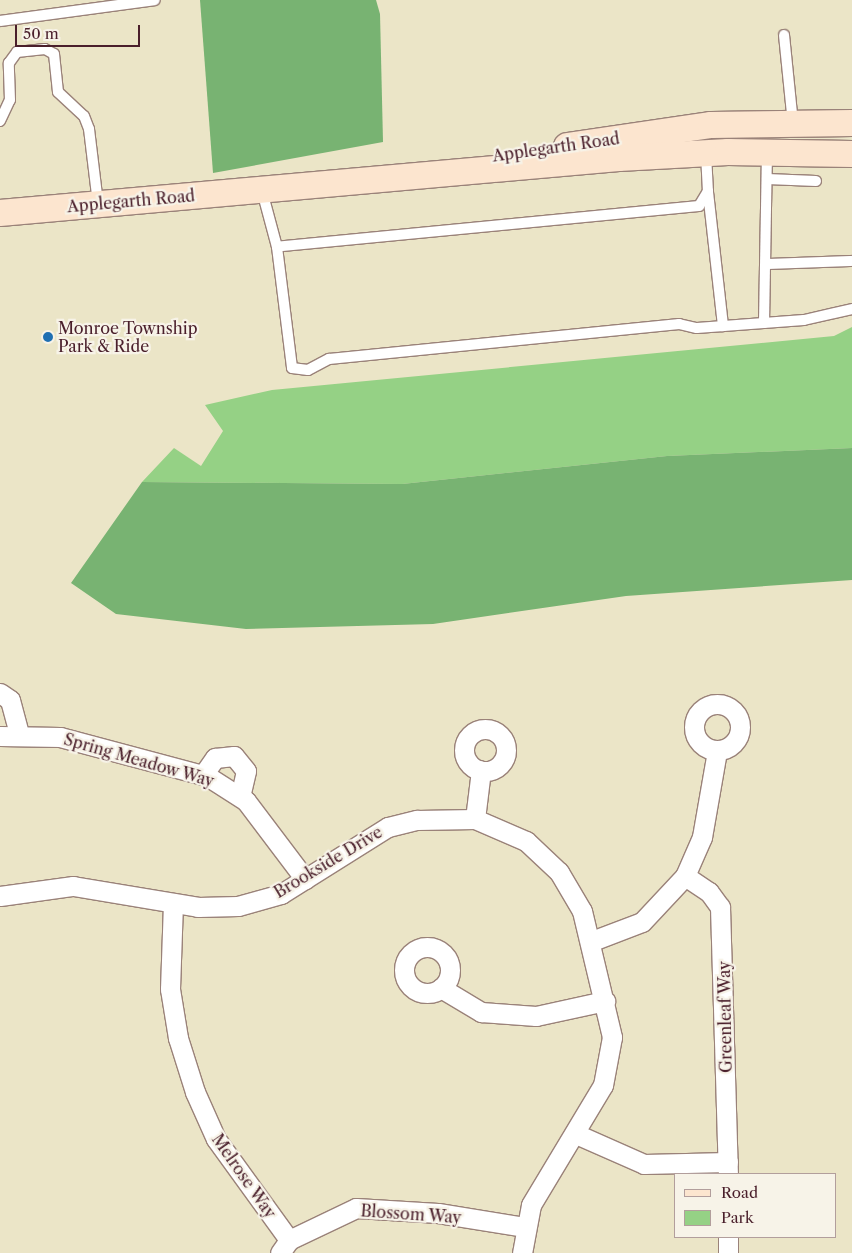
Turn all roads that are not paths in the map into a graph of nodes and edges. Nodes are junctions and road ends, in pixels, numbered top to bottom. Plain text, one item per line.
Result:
1 (155, 0) edge
2 (0, 21) edge
3 (784, 35) dead end
4 (0, 122) edge
5 (852, 123) edge
6 (793, 124) junction
7 (706, 153) junction
8 (767, 153) junction
9 (852, 154) edge
10 (767, 179) junction
11 (816, 181) dead end
12 (262, 190) junction
13 (708, 191) junction
14 (98, 204) junction
15 (0, 213) edge
16 (278, 247) junction
17 (852, 261) edge
18 (766, 264) junction
19 (852, 309) edge
20 (764, 323) junction
21 (724, 326) junction
22 (0, 693) edge
23 (19, 733) junction
24 (0, 736) edge
25 (717, 751) dead end
26 (481, 770) dead end
27 (203, 775) junction
28 (240, 796) junction
29 (475, 819) junction
30 (685, 876) junction
31 (305, 879) junction
32 (0, 896) edge
33 (173, 904) junction
34 (592, 940) junction
35 (441, 988) dead end
36 (606, 1001) junction
37 (576, 1134) junction
38 (728, 1168) edge
39 (524, 1227) junction
40 (728, 1238) edge
41 (285, 1247) edge
42 (522, 1253) edge
43 (728, 1253) edge

1 - 2 lane
3 - 6 lane
4 - 14 lane
5 - 6 main road, Applegarth Road
6 - 12 main road, Applegarth Road
7 - 8 main road, Applegarth Road
7 - 12 main road, Applegarth Road
7 - 13 lane
8 - 9 main road, Applegarth Road
8 - 10 lane
10 - 11 lane
10 - 18 lane
12 - 14 main road, Applegarth Road
12 - 16 lane
13 - 16 lane
13 - 21 lane
14 - 15 main road, Applegarth Road
16 - 21 lane
17 - 18 lane
18 - 20 lane
19 - 20 lane
20 - 21 lane
22 - 23 street
23 - 24 street, Spring Meadow Way
23 - 27 street, Spring Meadow Way
25 - 30 street
26 - 29 street
27 - 28 street, Spring Meadow Way
27 - 28 street
28 - 31 street, Spring Meadow Way
29 - 31 street, Brookside Drive
29 - 34 street, Brookside Drive
30 - 34 street
30 - 38 street, Greenleaf Way
31 - 33 street, Brookside Drive
32 - 33 street, Brookside Drive
33 - 41 street, Melrose Way
34 - 36 street, Brookside Drive
35 - 36 street
36 - 37 street, Brookside Drive
37 - 38 street
37 - 39 street, Brookside Drive
39 - 41 street, Blossom Way
39 - 42 street, Brookside Drive
40 - 43 street

